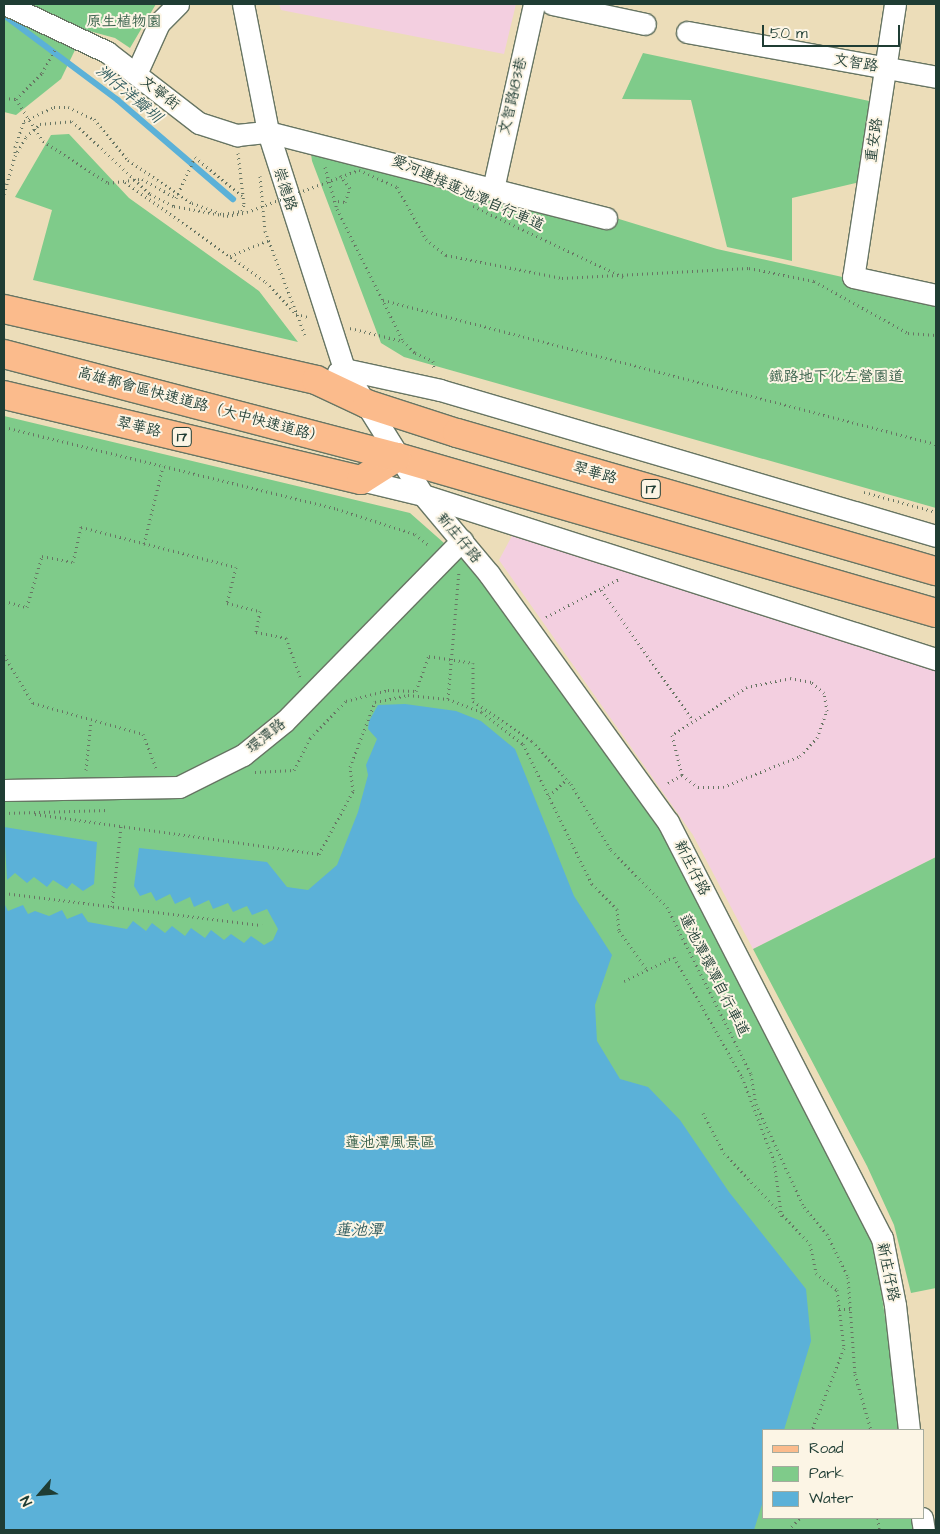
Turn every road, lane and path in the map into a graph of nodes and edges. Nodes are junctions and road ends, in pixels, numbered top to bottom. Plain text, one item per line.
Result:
1 (5, 4) edge
2 (178, 4) edge
3 (243, 4) edge
4 (534, 4) edge
5 (552, 4) edge
6 (895, 4) edge
7 (645, 24) dead end
8 (64, 32) junction
9 (687, 32) dead end
10 (884, 69) junction
11 (136, 74) junction
12 (936, 77) edge
13 (4, 98) edge
14 (16, 99) junction
15 (268, 132) junction
16 (237, 135) junction
17 (15, 156) junction
18 (323, 161) dead end
19 (259, 173) dead end
20 (340, 175) junction
21 (125, 182) junction
22 (492, 189) junction
23 (4, 194) edge
24 (242, 196) junction
25 (337, 198) junction
26 (467, 203) dead end
27 (606, 218) dead end
28 (269, 240) junction
29 (230, 256) junction
30 (626, 278) junction
31 (936, 295) edge
32 (383, 300) junction
33 (4, 309) edge
34 (296, 314) junction
35 (936, 335) edge
36 (305, 336) dead end
37 (4, 354) edge
38 (344, 369) junction
39 (435, 377) dead end
40 (316, 380) junction
41 (4, 395) edge
42 (367, 404) junction
43 (4, 426) edge
44 (936, 444) edge
45 (397, 457) junction
46 (163, 466) junction
47 (361, 480) junction
48 (423, 495) junction
49 (936, 536) edge
50 (462, 540) junction
51 (144, 544) junction
52 (434, 550) dead end
53 (459, 571) dead end
54 (936, 571) edge
55 (622, 577) dead end
56 (601, 590) junction
57 (4, 601) edge
58 (936, 613) edge
59 (546, 617) dead end
60 (4, 655) edge
61 (452, 659) junction
62 (936, 659) edge
63 (302, 679) dead end
64 (416, 691) dead end
65 (448, 699) junction
66 (692, 720) junction
67 (91, 721) junction
68 (156, 768) dead end
69 (86, 770) dead end
70 (682, 775) junction
71 (567, 779) junction
72 (668, 783) dead end
73 (4, 790) edge
74 (549, 796) junction
75 (27, 813) dead end
76 (121, 827) junction
77 (4, 893) edge
78 (112, 907) junction
79 (262, 925) dead end
80 (647, 970) junction
81 (624, 981) dead end
82 (747, 1099) junction
83 (756, 1104) junction
84 (703, 1113) dead end
85 (782, 1219) junction
86 (850, 1309) junction
87 (840, 1310) junction
88 (852, 1332) junction
89 (842, 1333) junction
90 (812, 1429) edge
91 (871, 1429) edge
92 (909, 1429) edge
93 (799, 1519) edge
94 (788, 1530) edge

1 - 8 street, 文寧街
2 - 11 street
3 - 15 street, 崇德路
4 - 22 street, 文智路183巷
5 - 7 street
6 - 10 street, 重安路
8 - 11 street, 文寧街
8 - 14 path
9 - 10 street, 文智路
10 - 12 street, 文智路
10 - 31 street, 重安路
11 - 16 street, 文寧街
13 - 14 path
14 - 21 path
15 - 16 street, 文寧街
15 - 22 street, 文寧街
15 - 38 street, 崇德路
16 - 24 path
17 - 20 path, 愛河連接蓮池潭自行車道, bridge
17 - 23 path, bridge
17 - 24 path, bridge
18 - 25 path
19 - 28 path
20 - 25 path
20 - 30 path, 愛河連接蓮池潭自行車道, bridge
21 - 24 path
21 - 29 path
22 - 27 street, 文寧街
25 - 32 path
26 - 30 path, 愛河連接蓮池潭自行車道
28 - 29 path
28 - 34 path
29 - 34 path
30 - 35 path, 愛河連接蓮池潭自行車道
32 - 39 path
32 - 44 path
33 - 40 main road, 翠華路 / 17
34 - 36 path
37 - 45 main road, 高雄都會區快速道路（大中快速道路）
38 - 40 street
38 - 42 street, 新庄仔路
38 - 49 street
40 - 42 main road, 翠華路 / 17
41 - 47 main road, 翠華路 / 17
42 - 45 street, 新庄仔路
42 - 54 main road, 翠華路 / 17
43 - 46 path
45 - 47 main road
45 - 48 street, 新庄仔路
45 - 58 main road
46 - 51 path
46 - 52 path
47 - 48 street, 翠華路
48 - 50 street, 新庄仔路
48 - 62 street, 翠華路
50 - 73 street, 環潭路
50 - 92 street, 新庄仔路
51 - 57 path
51 - 63 path
53 - 61 path
55 - 56 path
56 - 59 path
56 - 66 path
60 - 67 path
61 - 64 path, 蓮池潭環潭自行車道
61 - 65 path
61 - 71 path, 蓮池潭環潭自行車道
65 - 74 path
65 - 76 path
66 - 70 path
66 - 70 path
67 - 68 path
67 - 69 path
70 - 72 path
71 - 74 path
71 - 83 path, 蓮池潭環潭自行車道
74 - 80 path
75 - 76 path
76 - 78 path
77 - 78 path
78 - 79 path
80 - 81 path
80 - 82 path
82 - 83 path
82 - 85 path
83 - 86 path, 蓮池潭環潭自行車道
84 - 85 path
85 - 87 path
86 - 87 path
86 - 88 path, 蓮池潭環潭自行車道
87 - 89 path
88 - 89 path
88 - 91 path, 蓮池潭環潭自行車道
89 - 90 path
93 - 94 path

